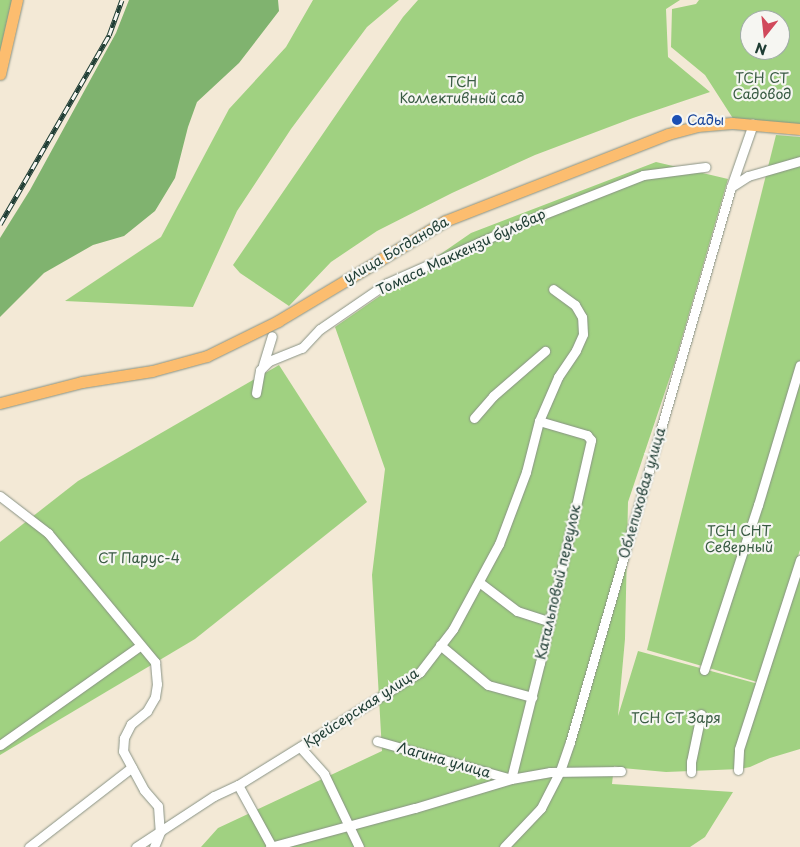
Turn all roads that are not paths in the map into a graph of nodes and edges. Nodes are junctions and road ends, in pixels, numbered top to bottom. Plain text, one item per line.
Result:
1 (17, 0) edge
2 (0, 74) edge
3 (753, 124) junction
4 (800, 129) edge
5 (800, 161) edge
6 (705, 167) dead end
7 (731, 187) junction
8 (553, 289) dead end
9 (272, 336) dead end
10 (545, 351) dead end
11 (800, 364) edge
12 (260, 370) junction
13 (256, 393) dead end
14 (0, 403) edge
15 (474, 418) dead end
16 (539, 421) junction
17 (0, 496) edge
18 (800, 560) edge
19 (479, 582) junction
20 (550, 622) junction
21 (440, 645) junction
22 (140, 646) junction
23 (704, 670) dead end
24 (532, 697) junction
25 (701, 714) dead end
26 (377, 742) dead end
27 (0, 745) edge
28 (300, 747) junction
29 (132, 767) junction
30 (621, 770) dead end
31 (738, 770) dead end
32 (560, 772) junction
33 (691, 772) dead end
34 (511, 779) junction
35 (238, 785) junction
36 (350, 826) junction
37 (160, 832) junction
38 (29, 847) edge
39 (136, 847) edge
40 (154, 847) edge
41 (271, 847) edge
42 (359, 847) edge
43 (504, 847) edge

1 - 2 main road
3 - 4 main road, улица Богданова
3 - 7 street, Облепиховая улица
3 - 14 main road, улица Богданова
5 - 7 street
6 - 12 street, Томаса Маккензи бульвар
7 - 32 street, Облепиховая улица
8 - 16 street, Крейсерская улица
9 - 12 street
10 - 15 street
11 - 23 street
12 - 13 street
16 - 19 street, Крейсерская улица
16 - 20 street, Катальповый переулок
17 - 22 street
18 - 31 street
19 - 20 street
19 - 21 street, Крейсерская улица
20 - 24 street, Катальповый переулок
21 - 24 street
21 - 28 street, Крейсерская улица
22 - 27 street
22 - 29 street
24 - 34 street, Катальповый переулок
25 - 33 street
26 - 34 street, Лагина улица
28 - 35 street, Крейсерская улица
28 - 36 street
29 - 37 street
29 - 38 street
30 - 32 street
32 - 34 street
32 - 43 street, Облепиховая улица
34 - 36 street
35 - 37 street, Крейсерская улица
35 - 41 street
36 - 41 street
36 - 42 street
37 - 39 street, Крейсерская улица
37 - 40 street

